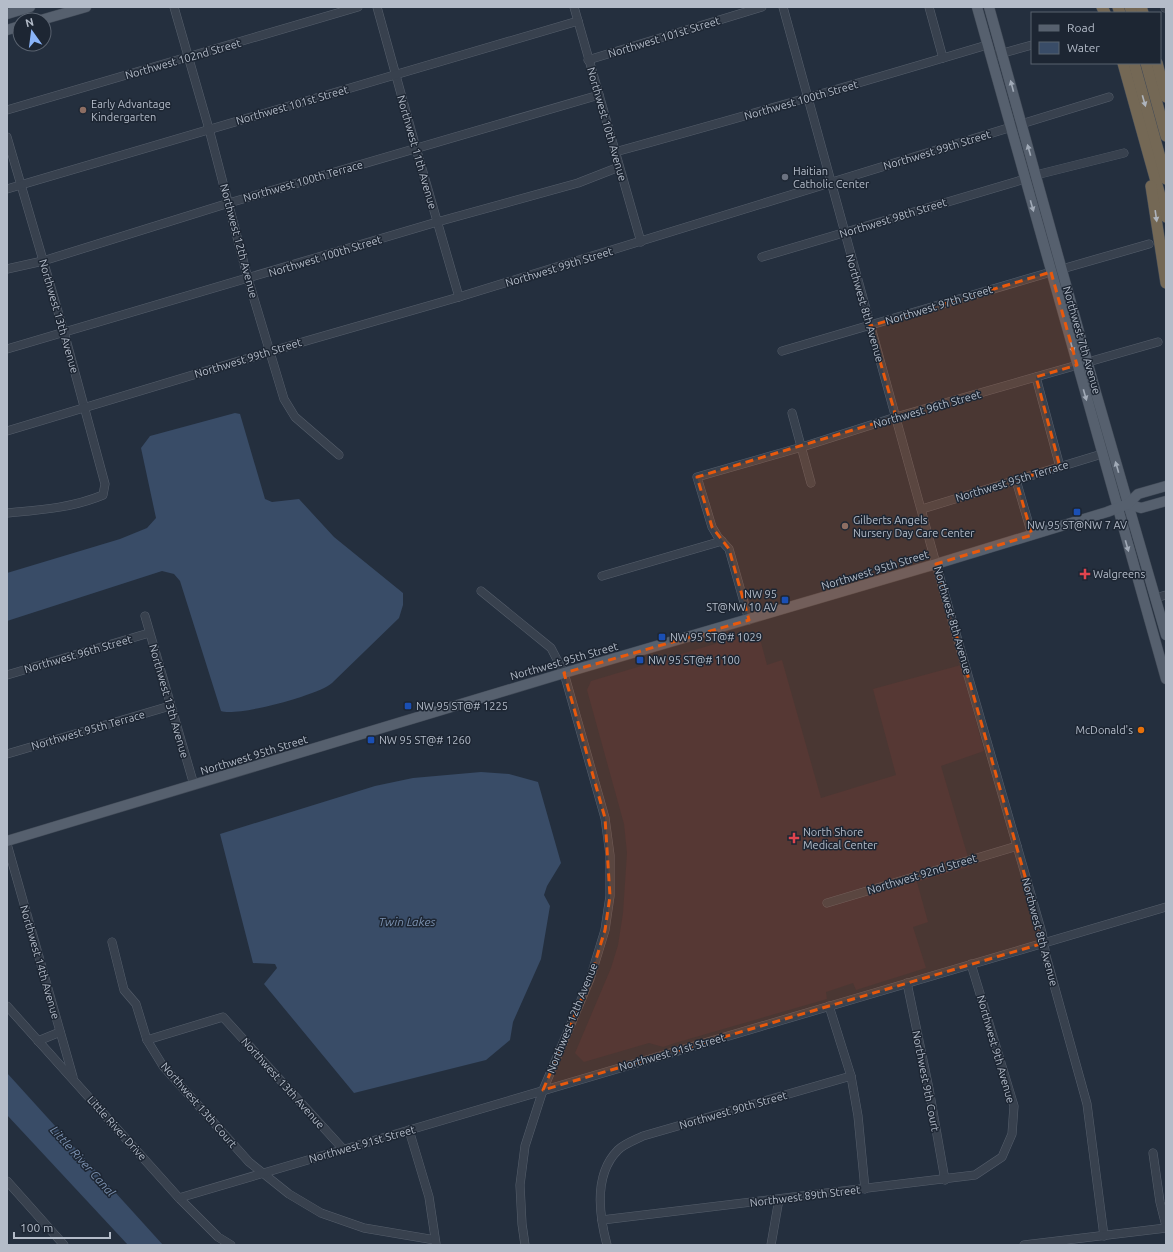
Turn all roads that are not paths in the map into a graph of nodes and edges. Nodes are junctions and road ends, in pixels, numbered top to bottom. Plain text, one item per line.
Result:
1 (30, 7) edge
2 (86, 7) edge
3 (174, 7) edge
4 (358, 7) edge
5 (377, 7) edge
6 (574, 7) edge
7 (762, 7) edge
8 (783, 7) edge
9 (929, 7) edge
10 (977, 7) edge
11 (989, 7) edge
12 (7, 14) edge
13 (52, 17) edge
14 (578, 21) junction
15 (1031, 44) edge
16 (987, 45) junction
17 (1003, 53) junction
18 (991, 57) junction
19 (189, 58) junction
20 (943, 58) junction
21 (588, 60) junction
22 (1123, 64) edge
23 (1134, 64) edge
24 (1146, 64) edge
25 (1156, 64) edge
26 (395, 75) junction
27 (599, 95) junction
28 (1109, 97) dead end
29 (1166, 97) edge
30 (808, 99) junction
31 (7, 110) edge
32 (1022, 124) junction
33 (1010, 128) junction
34 (209, 129) junction
35 (1144, 136) junction
36 (1166, 136) edge
37 (7, 137) edge
38 (416, 148) junction
39 (615, 152) junction
40 (1124, 153) dead end
41 (619, 167) junction
42 (1036, 175) junction
43 (1025, 179) junction
44 (1166, 179) edge
45 (830, 182) junction
46 (21, 185) junction
47 (7, 189) edge
48 (229, 203) junction
49 (1166, 217) edge
50 (437, 222) junction
51 (844, 232) junction
52 (641, 242) junction
53 (1149, 244) dead end
54 (762, 257) dead end
55 (43, 261) junction
56 (7, 269) edge
57 (1062, 269) junction
58 (1051, 272) junction
59 (248, 279) junction
60 (1166, 283) edge
61 (459, 297) junction
62 (1074, 311) junction
63 (870, 326) junction
64 (64, 332) junction
65 (1158, 342) dead end
66 (7, 349) edge
67 (782, 351) dead end
68 (271, 352) junction
69 (1087, 362) junction
70 (1077, 366) junction
71 (1036, 377) junction
72 (84, 407) junction
73 (792, 413) dead end
74 (896, 417) junction
75 (7, 431) edge
76 (802, 447) junction
77 (1102, 454) junction
78 (339, 455) dead end
79 (1060, 467) junction
80 (1016, 480) junction
81 (811, 483) dead end
82 (1166, 486) edge
83 (1166, 501) edge
84 (1128, 504) junction
85 (1117, 508) junction
86 (922, 509) junction
87 (7, 513) edge
88 (1032, 534) junction
89 (722, 541) junction
90 (936, 564) junction
91 (602, 576) dead end
92 (481, 591) dead end
93 (1166, 595) edge
94 (1156, 598) junction
95 (145, 616) dead end
96 (749, 620) junction
97 (1152, 629) junction
98 (149, 633) junction
99 (1166, 635) edge
100 (1166, 665) edge
101 (564, 673) junction
102 (7, 675) edge
103 (1166, 679) edge
104 (170, 706) junction
105 (7, 754) edge
106 (194, 785) junction
107 (7, 841) edge
108 (7, 844) edge
109 (1017, 846) junction
110 (826, 903) dead end
111 (1166, 908) edge
112 (112, 942) dead end
113 (1044, 943) junction
114 (972, 964) junction
115 (907, 983) junction
116 (7, 1006) edge
117 (829, 1006) junction
118 (60, 1032) junction
119 (147, 1040) junction
120 (38, 1041) junction
121 (851, 1076) junction
122 (74, 1080) junction
123 (543, 1090) junction
124 (409, 1130) junction
125 (343, 1149) junction
126 (1153, 1153) dead end
127 (1002, 1157) joint
128 (263, 1173) junction
129 (945, 1180) junction
130 (8, 1185) edge
131 (864, 1189) junction
132 (179, 1198) junction
133 (779, 1199) junction
134 (602, 1220) junction
135 (1166, 1227) edge
136 (1104, 1236) junction
137 (436, 1243) edge
138 (64, 1245) edge
139 (231, 1245) edge
140 (525, 1245) edge
141 (607, 1245) edge
142 (771, 1245) edge
143 (1024, 1245) edge

1 - 12 main road
2 - 13 main road
3 - 19 street, Northwest 12th Avenue
4 - 19 street, Northwest 102nd Street
5 - 26 street, Northwest 11th Avenue
6 - 14 street, Northwest 10th Avenue
7 - 21 street, Northwest 101st Street
8 - 30 street, Northwest 8th Avenue
9 - 20 street
10 - 16 main road, Northwest 7th Avenue
11 - 17 main road, Northwest 7th Avenue
14 - 21 street, Northwest 10th Avenue
14 - 26 street, Northwest 101st Street
15 - 17 street
16 - 18 main road, Northwest 7th Avenue
16 - 20 street, Northwest 100th Street
17 - 18 street
32 -> 17 main road, Northwest 7th Avenue
18 - 33 main road, Northwest 7th Avenue
19 - 31 street, Northwest 102nd Street
19 - 34 street, Northwest 12th Avenue
20 - 30 street, Northwest 100th Street
21 - 27 street, Northwest 10th Avenue
22 - 35 highway
23 -> 44 highway
24 - 36 highway
25 - 29 highway
26 - 34 street, Northwest 101st Street
26 - 38 street, Northwest 11th Avenue
27 - 38 street, Northwest 100th Terrace
27 - 39 street, Northwest 10th Avenue
28 - 32 street, Northwest 99th Street
30 - 39 street, Northwest 100th Street
30 - 45 street, Northwest 8th Avenue
32 - 33 street, Northwest 99th Street
42 -> 32 main road, Northwest 7th Avenue
33 - 43 main road, Northwest 7th Avenue
33 - 45 street, Northwest 99th Street
34 - 46 street, Northwest 101st Street
34 - 48 street, Northwest 12th Avenue
35 - 49 highway
35 -> 60 highway
37 - 46 street, Northwest 13th Avenue
38 - 48 street, Northwest 100th Terrace
38 - 50 street, Northwest 11th Avenue
39 - 41 street, Northwest 10th Avenue
40 - 42 street
41 - 50 street, Northwest 100th Street
41 - 52 street, Northwest 10th Avenue
42 - 57 main road, Northwest 7th Avenue
43 - 51 street, Northwest 98th Street
43 -> 58 main road, Northwest 7th Avenue
45 - 51 street, Northwest 8th Avenue
45 - 52 street, Northwest 99th Street
46 - 47 street, Northwest 101st Street
46 - 55 street, Northwest 13th Avenue
48 - 55 street, Northwest 100th Terrace
48 - 59 street, Northwest 12th Avenue
50 - 59 street, Northwest 100th Street
50 - 61 street, Northwest 11th Avenue
51 - 54 street, Northwest 98th Street
51 - 63 street, Northwest 8th Avenue
52 - 61 street, Northwest 99th Street
53 - 57 street
55 - 56 street, Northwest 100th Terrace
55 - 64 street, Northwest 13th Avenue
57 - 62 main road, Northwest 7th Avenue
58 - 62 main road
58 - 63 street, Northwest 97th Street
58 -> 70 main road, Northwest 7th Avenue
59 - 64 street, Northwest 100th Street
59 - 68 street, Northwest 12th Avenue
61 - 68 street, Northwest 99th Street
62 - 69 main road, Northwest 7th Avenue
63 - 67 street, Northwest 97th Street
63 - 74 street, Northwest 8th Avenue
64 - 66 street, Northwest 100th Street
64 - 72 street, Northwest 13th Avenue
65 - 69 street, Northwest 96th Street
68 - 72 street, Northwest 99th Street
68 - 78 street, Northwest 12th Avenue
69 - 70 street, Northwest 96th Street
84 -> 69 main road, Northwest 7th Avenue
70 - 71 street, Northwest 96th Street
70 -> 77 main road, Northwest 7th Avenue
71 - 74 street, Northwest 96th Street
71 - 79 street
72 - 75 street, Northwest 99th Street
72 - 87 street, Northwest 13th Avenue
73 - 76 street
74 - 76 street, Northwest 96th Street
74 - 86 street, Northwest 8th Avenue
76 - 81 street
76 - 89 street, Northwest 96th Street
77 - 79 street, Northwest 95th Terrace
77 - 85 main road, Northwest 7th Avenue
79 - 80 street, Northwest 95th Terrace
80 - 86 street, Northwest 95th Terrace
80 - 88 street
82 - 84 main road, Northwest 95th Street
83 - 84 main road, Northwest 95th Street
84 - 85 main road, Northwest 95th Street
84 - 94 main road, Northwest 7th Avenue
85 - 88 main road, Northwest 95th Street
85 -> 97 main road, Northwest 7th Avenue
86 - 90 street, Northwest 8th Avenue
88 - 90 main road, Northwest 95th Street
89 - 91 street
89 - 96 street
90 - 96 main road, Northwest 95th Street
90 - 109 street, Northwest 8th Avenue
92 - 101 street, Northwest 12th Avenue
93 - 94 street
94 - 99 main road, Northwest 7th Avenue
95 - 98 street, Northwest 13th Avenue
96 - 101 main road, Northwest 95th Street
97 - 100 main road
97 - 103 main road, Northwest 7th Avenue
98 - 102 street, Northwest 96th Street
98 - 104 street, Northwest 13th Avenue
101 - 106 main road, Northwest 95th Street
101 - 123 street, Northwest 12th Avenue
104 - 105 street, Northwest 95th Terrace
104 - 106 street, Northwest 13th Avenue
106 - 107 main road, Northwest 95th Street
108 - 118 street, Northwest 14th Avenue
109 - 110 street, Northwest 92nd Street
109 - 113 street, Northwest 8th Avenue
111 - 113 street, Northwest 91st Street
112 - 119 street, Northwest 13th Court
113 - 114 street, Northwest 91st Street
113 - 136 street, Northwest 8th Avenue
114 - 115 street, Northwest 91st Street
114 - 127 street, Northwest 9th Avenue
115 - 117 street, Northwest 91st Street
115 - 129 street, Northwest 9th Court
116 - 120 street, Little River Drive
117 - 121 street
117 - 123 street, Northwest 91st Street
118 - 120 street
118 - 122 street, Northwest 14th Avenue
119 - 125 street, Northwest 13th Avenue
119 - 128 street, Northwest 13th Court
120 - 122 street, Little River Drive
121 - 131 street
121 - 134 street, Northwest 90th Street
122 - 132 street, Little River Drive
123 - 124 street, Northwest 91st Street
123 - 140 street, Northwest 12th Avenue
124 - 125 street, Northwest 91st Street
124 - 137 street
125 - 128 street, Northwest 91st Street
126 - 135 street
127 - 129 street, Northwest 89th Street
128 - 132 street, Northwest 91st Street
128 - 137 street
129 - 131 street, Northwest 89th Street
130 - 138 street
131 - 133 street, Northwest 89th Street
132 - 139 street, Little River Drive
133 - 134 street, Northwest 89th Street
133 - 142 street
134 - 141 street
135 - 136 street
136 - 143 street

